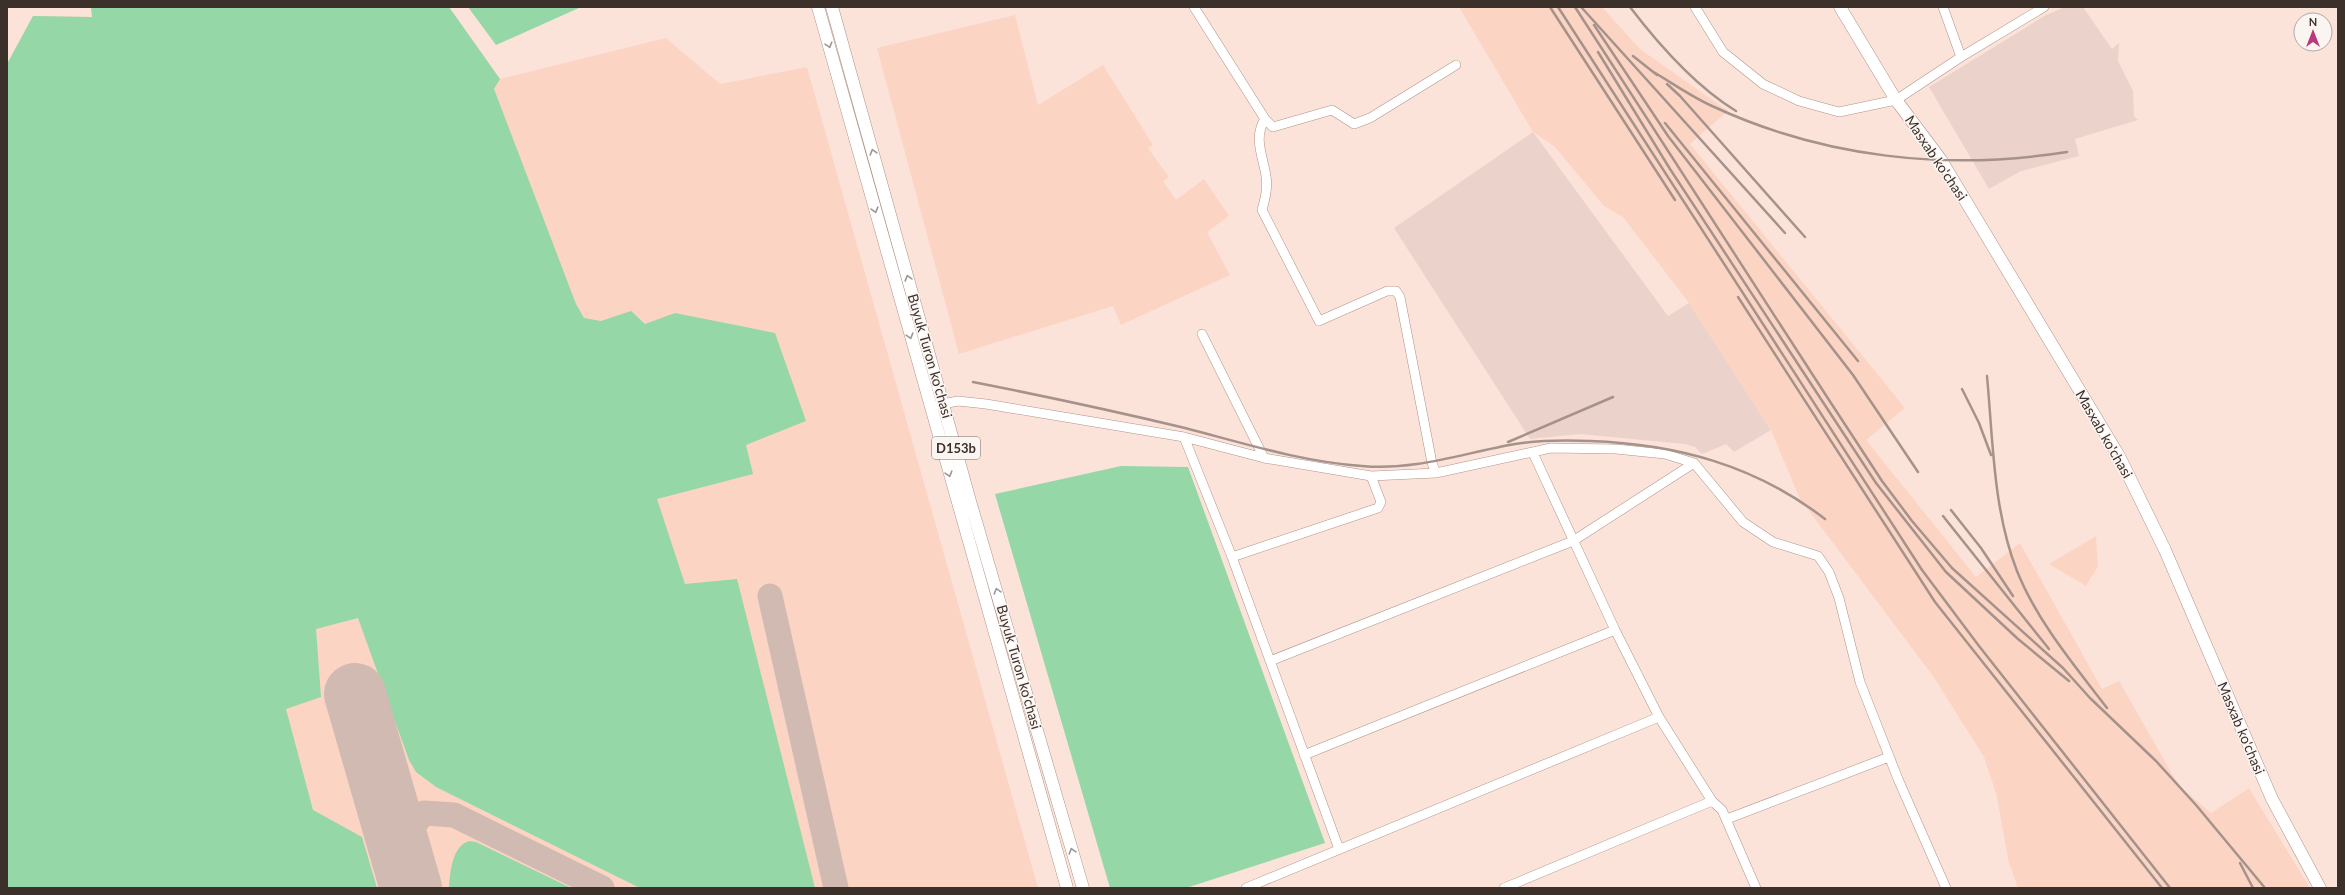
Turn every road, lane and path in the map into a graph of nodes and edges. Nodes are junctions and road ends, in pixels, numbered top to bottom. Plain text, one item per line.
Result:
1 (818, 7) edge
2 (832, 7) edge
3 (1194, 7) edge
4 (1695, 7) edge
5 (1840, 7) edge
6 (1943, 7) edge
7 (2044, 7) edge
8 (1961, 57) junction
9 (1456, 64) dead end
10 (1896, 100) junction
11 (1265, 119) junction
12 (1202, 334) dead end
13 (943, 404) junction
14 (930, 407) junction
15 (1184, 437) junction
16 (1533, 453) junction
17 (1264, 458) junction
18 (1694, 463) junction
19 (1436, 473) junction
20 (1371, 476) junction
21 (1573, 541) junction
22 (1232, 557) junction
23 (1615, 630) junction
24 (1270, 661) junction
25 (1659, 716) junction
26 (1304, 755) junction
27 (1889, 757) junction
28 (1712, 801) junction
29 (1727, 818) junction
30 (1339, 849) junction
31 (1067, 888) edge
32 (1083, 888) edge
33 (1246, 888) edge
34 (1504, 888) edge
35 (1756, 888) edge
36 (1946, 888) edge
37 (2320, 888) edge

1 -> 14 main road, Buyuk Turon ko'chasi / D153b
13 -> 2 main road, Buyuk Turon ko'chasi / D153b
3 - 11 street
4 - 10 street
5 - 10 main road, Masxab ko'chasi
6 - 8 street
7 - 8 street
8 - 10 street
9 - 11 street
10 - 37 main road, Masxab ko'chasi
11 - 19 street
12 - 17 street
13 - 14 street
13 - 15 street
32 -> 13 main road, Buyuk Turon ko'chasi / D153b
14 -> 31 main road, Buyuk Turon ko'chasi / D153b
15 - 17 street
15 - 22 street
16 - 18 street
16 - 19 street
16 - 21 street
17 - 20 street
18 - 21 street
18 - 27 street
19 - 20 street
20 - 22 street
21 - 23 street
21 - 24 street
22 - 24 street
23 - 25 street
23 - 26 street
24 - 26 street
25 - 28 street
25 - 30 street
26 - 30 street
27 - 29 street
27 - 36 street
28 - 29 street
28 - 34 street
29 - 35 street
30 - 33 street

